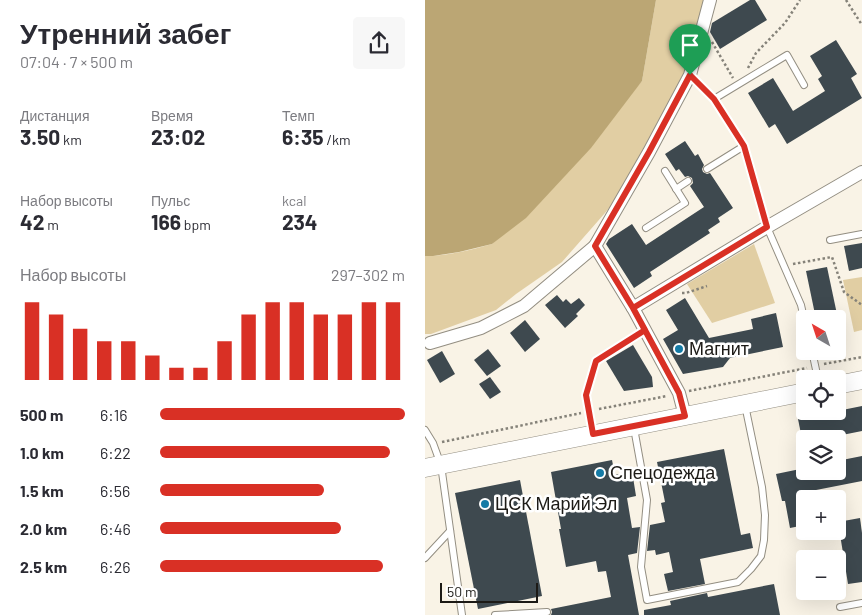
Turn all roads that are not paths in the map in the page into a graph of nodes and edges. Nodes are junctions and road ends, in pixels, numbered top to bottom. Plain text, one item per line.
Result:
1 (710, 0) edge
2 (690, 75) junction
3 (804, 86) dead end
4 (714, 99) junction
5 (744, 146) junction
6 (707, 169) dead end
7 (665, 170) dead end
8 (862, 172) edge
9 (688, 181) dead end
10 (676, 188) junction
11 (767, 227) junction
12 (645, 228) dead end
13 (862, 234) edge
14 (830, 240) dead end
15 (595, 246) junction
16 (633, 308) junction
17 (802, 310) edge
18 (645, 330) junction
19 (430, 343) dead end
20 (862, 380) edge
21 (846, 383) edge
22 (796, 394) edge
23 (744, 404) junction
24 (685, 416) junction
25 (633, 426) junction
26 (425, 430) edge
27 (593, 434) junction
28 (433, 466) edge
29 (450, 531) junction
30 (425, 558) edge
31 (862, 603) edge
32 (839, 607) dead end
33 (547, 612) dead end
34 (462, 615) edge
35 (495, 615) edge

1 - 2 street
2 - 4 lane
2 - 15 street
3 - 4 lane
4 - 5 lane
5 - 6 lane
5 - 11 lane
7 - 10 lane
8 - 11 street
9 - 10 lane
10 - 12 lane
11 - 16 street
11 - 17 lane
13 - 14 lane
15 - 16 street
15 - 19 street
16 - 18 street
18 - 24 street
18 - 27 lane
20 - 21 main road
22 - 23 main road
23 - 24 main road
23 - 25 lane
24 - 25 main road
25 - 27 main road
26 - 28 lane
27 - 28 main road
28 - 29 lane
29 - 30 lane
29 - 34 lane
31 - 32 lane
33 - 35 lane

